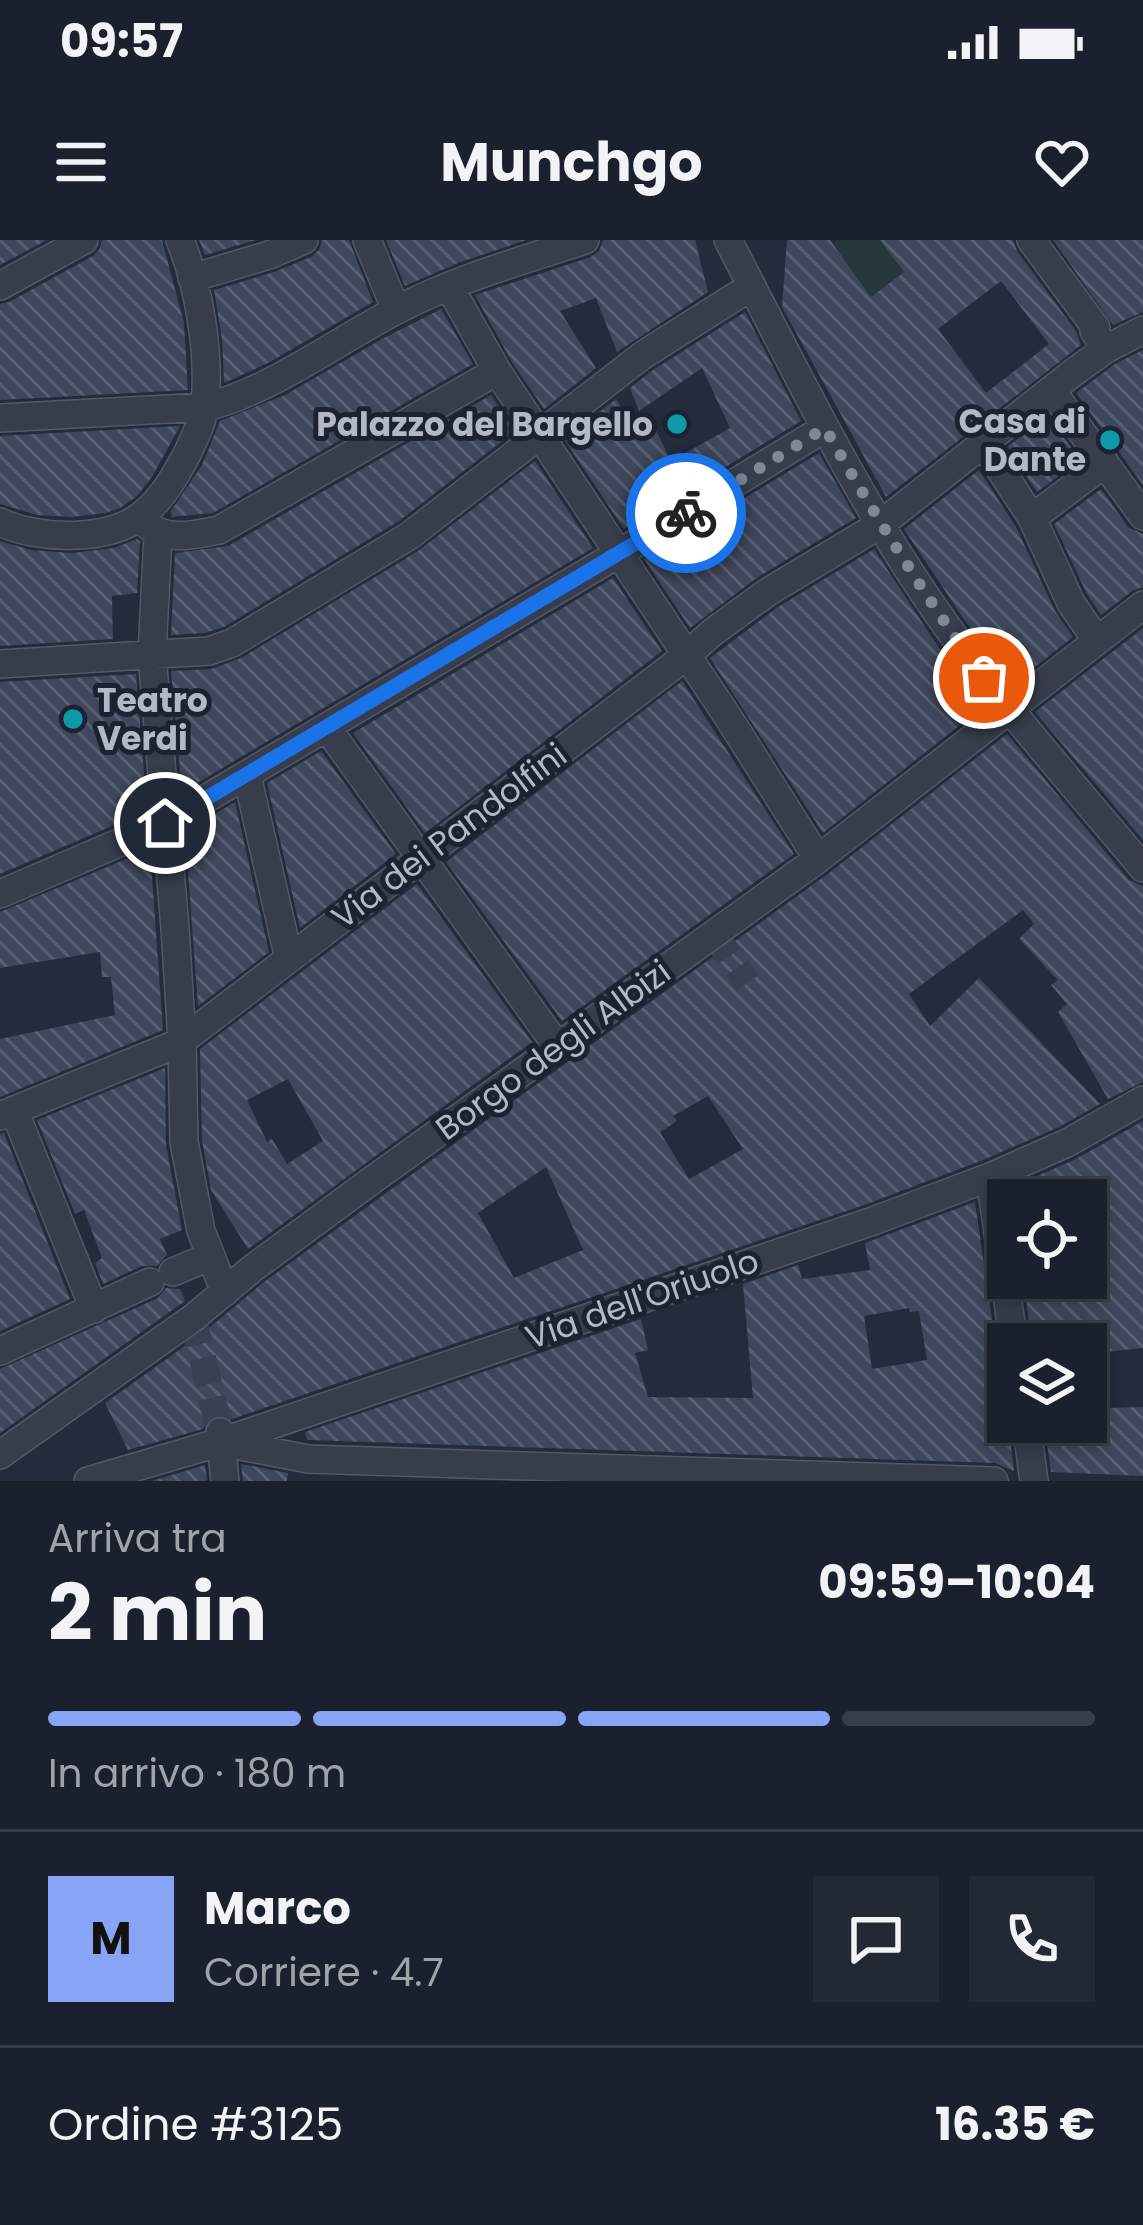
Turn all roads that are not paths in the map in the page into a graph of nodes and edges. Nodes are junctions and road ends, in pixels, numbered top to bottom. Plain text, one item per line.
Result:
1 (84, 240) edge
2 (180, 240) edge
3 (304, 240) edge
4 (367, 240) edge
5 (585, 240) edge
6 (728, 240) edge
7 (1031, 240) edge
8 (192, 278) junction
9 (0, 286) edge
10 (448, 286) junction
11 (752, 286) junction
12 (396, 310) junction
13 (1143, 330) edge
14 (1106, 349) junction
15 (497, 371) junction
16 (1051, 390) junction
17 (205, 406) junction
18 (0, 418) edge
19 (825, 428) junction
20 (539, 436) junction
21 (982, 443) junction
22 (1105, 463) junction
23 (1143, 516) edge
24 (1032, 518) junction
25 (0, 522) edge
26 (880, 524) junction
27 (148, 526) junction
28 (618, 554) junction
29 (1143, 605) edge
30 (1097, 641) junction
31 (152, 656) junction
32 (687, 656) junction
33 (0, 664) edge
34 (1008, 709) junction
35 (327, 728) junction
36 (247, 775) junction
37 (165, 823) junction
38 (420, 858) junction
39 (818, 859) junction
40 (1143, 868) edge
41 (0, 894) edge
42 (289, 959) junction
43 (182, 1040) junction
44 (558, 1048) junction
45 (1143, 1100) edge
46 (7, 1113) edge
47 (990, 1177) junction
48 (211, 1256) junction
49 (225, 1292) junction
50 (94, 1309) junction
51 (1011, 1323) edge
52 (0, 1351) edge
53 (220, 1437) junction
54 (1029, 1443) edge
55 (0, 1455) edge
56 (707, 1476) edge
57 (88, 1481) edge
58 (225, 1481) edge
59 (994, 1481) edge
60 (1034, 1481) edge

1 - 9 street
2 - 8 street
3 - 8 street
4 - 12 street
5 - 10 street
6 - 11 street
7 - 14 street
8 - 17 street
10 - 12 street
10 - 15 street
11 - 19 street
11 - 20 street
12 - 17 street
13 - 14 street, Via dei Pandolfini
14 - 16 street, Via dei Pandolfini
15 - 20 street
15 - 27 street
16 - 21 street, Via dei Pandolfini
16 - 22 street
17 - 18 street
17 - 27 street
19 - 26 street
19 - 28 street
20 - 28 street
20 - 31 street
21 - 24 street
21 - 26 street, Via dei Pandolfini
22 - 23 street
22 - 24 street
24 - 30 street
25 - 27 street
26 - 32 street, Via dei Pandolfini
26 - 34 street
27 - 31 street
28 - 32 street
28 - 35 street
29 - 30 street, Borgo degli Albizi
30 - 34 street, Borgo degli Albizi
31 - 33 street
31 - 37 street
32 - 38 street, Via dei Pandolfini
32 - 39 street
34 - 39 street, Borgo degli Albizi
34 - 40 street
35 - 36 street
35 - 38 street
36 - 37 street
36 - 42 street
37 - 41 street
37 - 43 street
38 - 42 street, Via dei Pandolfini
38 - 44 street
39 - 44 street, Borgo degli Albizi
42 - 43 street, Via dei Pandolfini
43 - 46 street, Via dei Pandolfini
43 - 48 street
44 - 49 street, Borgo degli Albizi
45 - 47 street, Via dell'Oriuolo
46 - 50 street
47 - 51 street
47 - 53 street, Via dell'Oriuolo
48 - 49 street
48 - 50 street
49 - 55 street, Borgo degli Albizi
50 - 52 street
53 - 56 street
53 - 57 street, Via dell'Oriuolo
53 - 58 street
54 - 60 street
56 - 59 street

